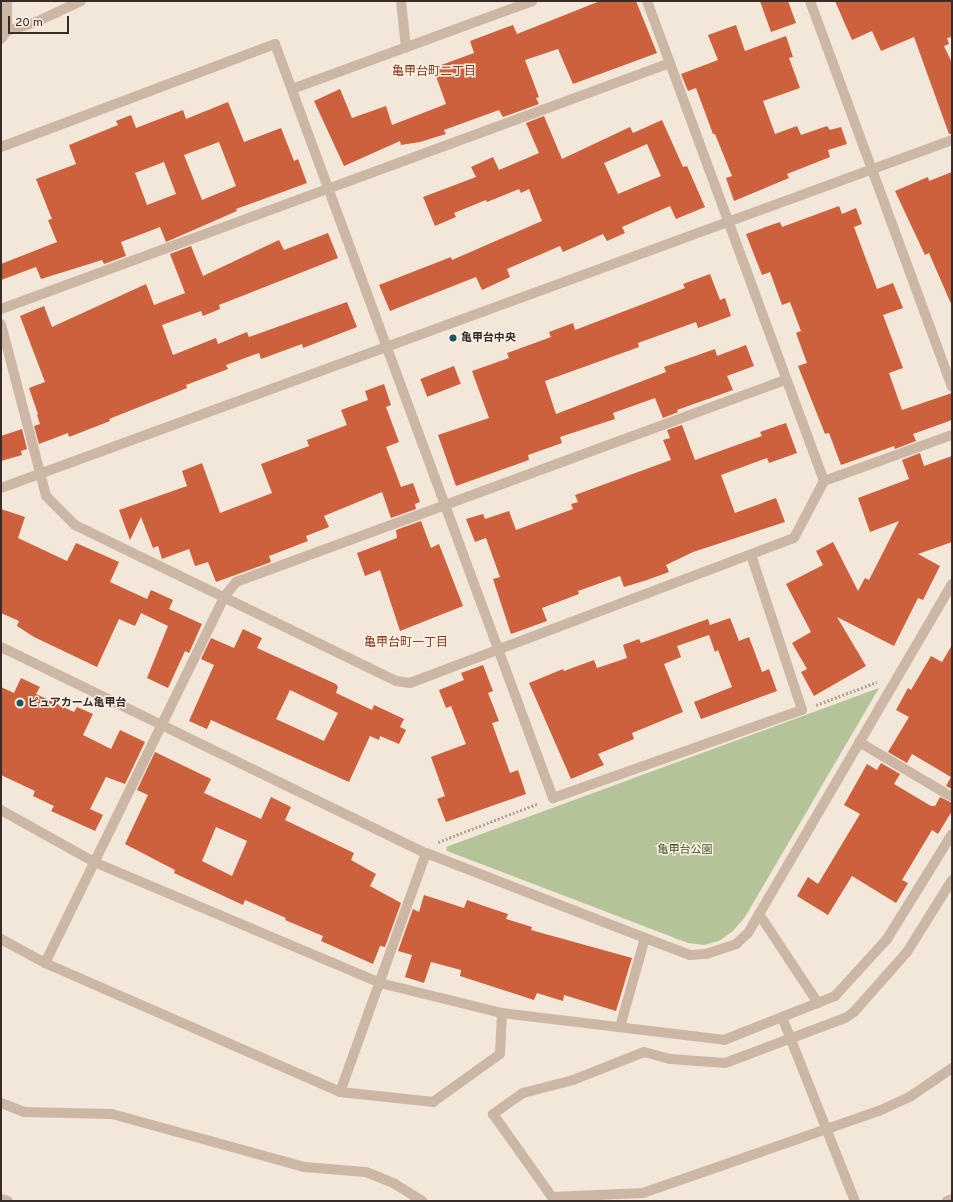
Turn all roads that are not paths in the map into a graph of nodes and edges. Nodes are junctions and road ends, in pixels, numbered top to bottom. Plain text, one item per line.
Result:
1 (2, 1) edge
2 (81, 1) edge
3 (401, 1) edge
4 (532, 1) edge
5 (647, 1) edge
6 (810, 1) edge
7 (4, 35) edge
8 (406, 48) junction
9 (670, 63) junction
10 (292, 89) junction
11 (952, 140) edge
12 (1, 147) edge
13 (871, 169) junction
14 (328, 188) junction
15 (728, 222) junction
16 (1, 309) edge
17 (1, 324) edge
18 (387, 346) junction
19 (785, 380) junction
20 (952, 387) edge
21 (952, 435) edge
22 (38, 474) junction
23 (824, 481) junction
24 (1, 488) edge
25 (445, 506) junction
26 (750, 555) junction
27 (952, 584) edge
28 (224, 597) junction
29 (1, 647) edge
30 (498, 650) junction
31 (162, 725) junction
32 (858, 742) junction
33 (952, 797) edge
34 (1, 810) edge
35 (952, 834) edge
36 (426, 853) junction
37 (94, 862) junction
38 (952, 880) edge
39 (759, 914) junction
40 (645, 938) junction
41 (1, 939) edge
42 (45, 963) junction
43 (380, 983) junction
44 (818, 1003) junction
45 (502, 1013) junction
46 (782, 1017) junction
47 (620, 1027) junction
48 (791, 1039) junction
49 (952, 1068) edge
50 (340, 1092) junction
51 (1, 1103) edge
52 (828, 1129) junction
53 (645, 1197) edge
54 (1, 1199) edge
55 (952, 1199) edge
56 (8, 1201) edge
57 (422, 1201) edge
58 (855, 1201) edge
59 (947, 1201) edge

1 - 7 street
2 - 7 street
3 - 8 street
4 - 8 street
5 - 9 street
6 - 13 street
8 - 10 street
9 - 14 street
9 - 15 street
10 - 12 street
10 - 14 street
11 - 13 street
13 - 15 street
13 - 20 street
14 - 16 street
14 - 18 street
15 - 18 street
15 - 19 street
17 - 22 street
18 - 22 street
18 - 25 street
19 - 23 street
19 - 25 street
21 - 23 street
22 - 24 street
22 - 28 street
23 - 26 street
25 - 28 street
25 - 30 street
26 - 30 street
26 - 30 street
27 - 32 street
28 - 30 street
28 - 31 street
29 - 31 street
31 - 36 street
31 - 37 street
32 - 33 street
32 - 39 street
34 - 37 street
35 - 44 street
36 - 40 street
36 - 43 street
37 - 42 street
37 - 43 street
38 - 48 street
39 - 40 street
39 - 44 street
40 - 47 street
41 - 42 street
42 - 50 street
43 - 45 street
43 - 50 street
44 - 46 street
45 - 47 street
45 - 50 street
46 - 47 street
46 - 48 street
48 - 52 street
48 - 53 street
49 - 52 street
51 - 57 street
52 - 53 street
52 - 58 street
54 - 56 street
55 - 59 street

